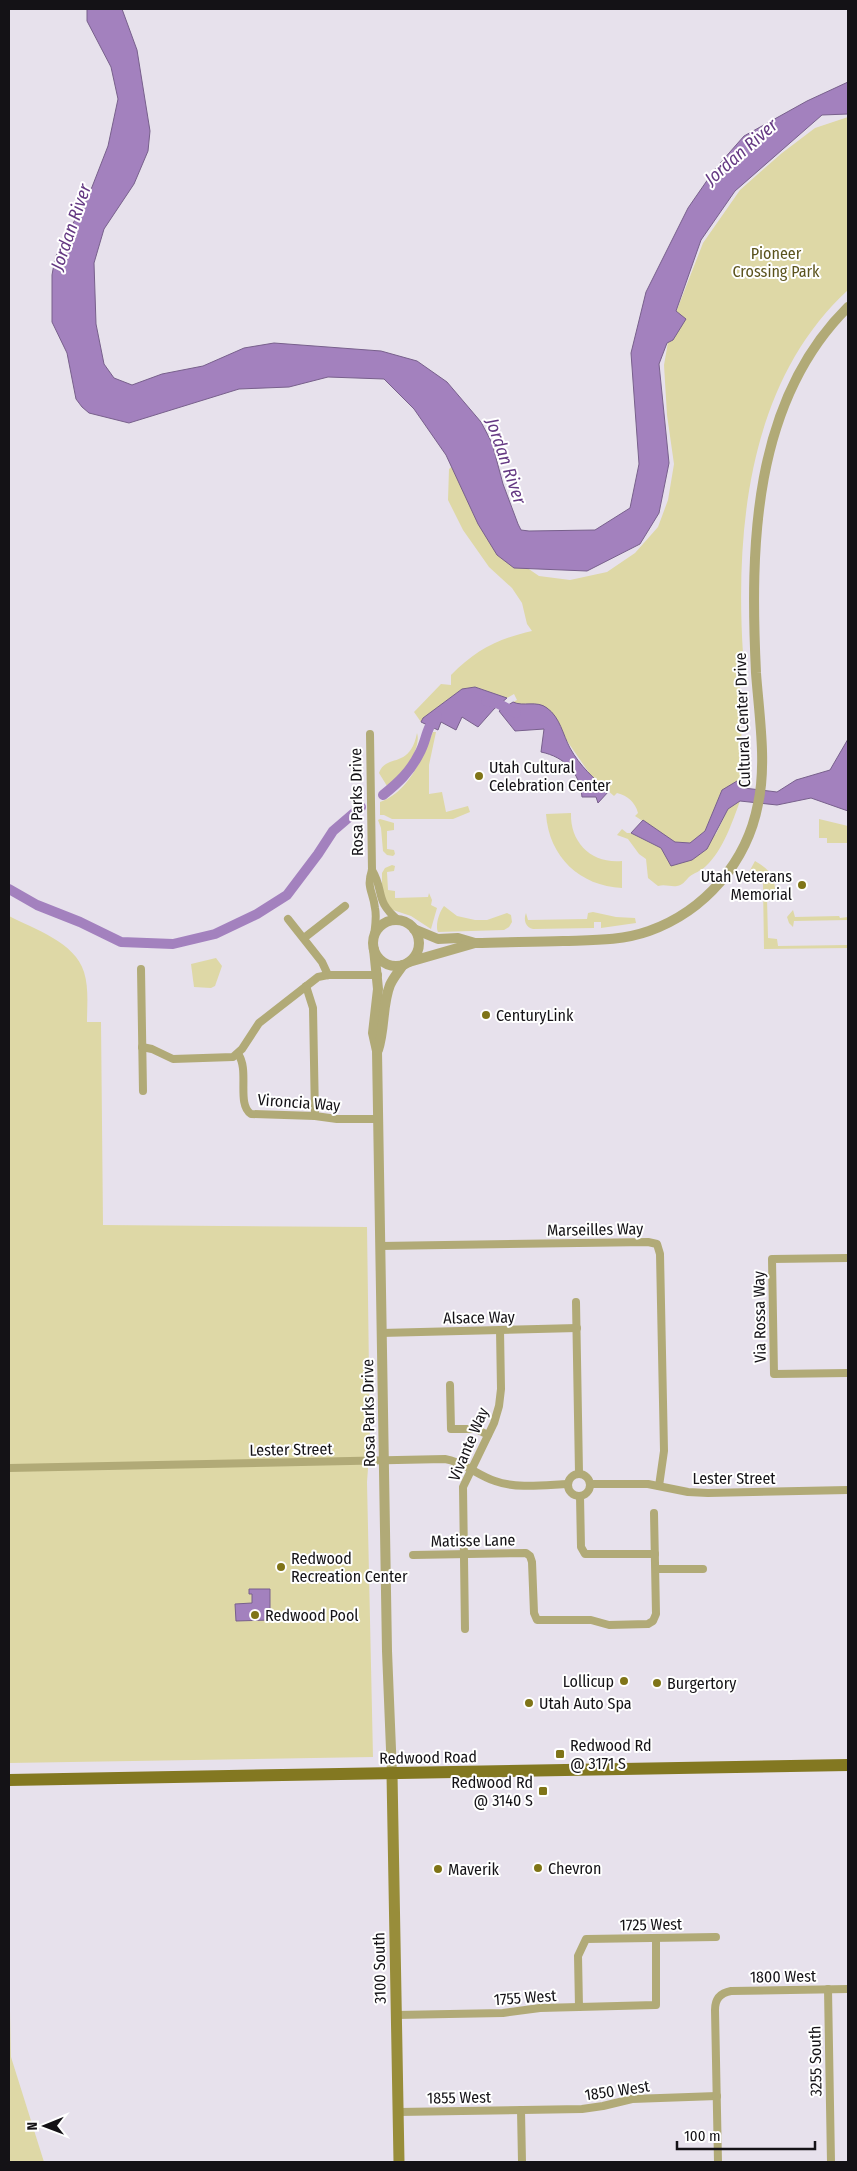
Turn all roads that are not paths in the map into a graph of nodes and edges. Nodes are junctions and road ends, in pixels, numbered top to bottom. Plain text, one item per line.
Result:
1 (848, 307) edge
2 (370, 734) dead end
3 (372, 870) junction
4 (345, 906) dead end
5 (288, 919) dead end
6 (398, 920) junction
7 (414, 929) junction
8 (374, 936) junction
9 (304, 938) junction
10 (475, 943) junction
11 (374, 949) junction
12 (406, 963) junction
13 (140, 969) dead end
14 (328, 975) junction
15 (378, 975) junction
16 (306, 986) junction
17 (142, 1047) junction
18 (377, 1051) junction
19 (238, 1054) junction
20 (142, 1091) dead end
21 (315, 1116) junction
22 (378, 1118) junction
23 (380, 1246) junction
24 (848, 1258) edge
25 (576, 1302) dead end
26 (576, 1328) junction
27 (500, 1330) junction
28 (382, 1333) junction
29 (848, 1373) edge
30 (450, 1385) dead end
31 (488, 1435) junction
32 (383, 1461) junction
33 (9, 1468) edge
34 (471, 1468) junction
35 (579, 1474) junction
36 (568, 1484) junction
37 (591, 1484) junction
38 (659, 1486) junction
39 (848, 1490) edge
40 (580, 1496) junction
41 (654, 1513) dead end
42 (463, 1554) junction
43 (655, 1554) junction
44 (413, 1555) dead end
45 (703, 1569) dead end
46 (656, 1570) junction
47 (465, 1629) dead end
48 (848, 1765) edge
49 (392, 1774) junction
50 (9, 1780) edge
51 (716, 1937) dead end
52 (656, 1938) junction
53 (828, 1989) junction
54 (848, 1989) edge
55 (579, 2007) junction
56 (396, 2015) junction
57 (716, 2096) junction
58 (521, 2110) junction
59 (398, 2112) junction
60 (399, 2162) edge
61 (522, 2162) edge
62 (718, 2162) edge
63 (830, 2162) edge

1 - 10 street, Cultural Center Drive
2 - 3 street, Rosa Parks Drive
3 - 6 street, Rosa Parks Drive
3 - 8 street, Rosa Parks Drive
4 - 9 street
5 - 9 street
6 - 7 street
6 - 8 street
7 - 10 street, Cultural Center Drive
7 - 12 street
8 - 11 street
9 - 14 street
10 - 12 street, Cultural Center Drive
11 - 12 street
11 - 15 street, Rosa Parks Drive
12 - 18 street, Rosa Parks Drive
13 - 17 street
14 - 15 street
14 - 16 street
15 - 18 street, Rosa Parks Drive
16 - 19 street
16 - 21 street
17 - 19 street
17 - 20 street
18 - 22 street, Rosa Parks Drive
19 - 21 street, Vironcia Way
21 - 22 street, Vironcia Way
22 - 23 street, Rosa Parks Drive
23 - 28 street, Rosa Parks Drive
23 - 38 street, Marseilles Way
24 - 29 street, Via Rossa Way
25 - 26 street
26 - 27 street, Alsace Way
26 - 35 street
27 - 28 street, Alsace Way
27 - 31 street, Vivante Way
28 - 32 street, Rosa Parks Drive
30 - 31 street
31 - 34 street, Vivante Way
32 - 33 street, Lester Street
32 - 34 street, Lester Street
32 - 49 street, Rosa Parks Drive
34 - 36 street, Lester Street
34 - 42 street, Vivante Way
35 - 36 street
35 - 37 street
36 - 40 street
37 - 38 street, Lester Street
37 - 40 street
38 - 39 street, Lester Street
40 - 43 street
41 - 43 street
42 - 44 street, Matisse Lane
42 - 46 street, Matisse Lane
42 - 47 street, Vivante Way
43 - 46 street
45 - 46 street
48 - 49 main road, Redwood Road
49 - 50 main road, Redwood Road
49 - 56 main road, 3100 South
51 - 52 street, 1725 West
52 - 55 street, 1725 West
52 - 55 street, 1755 West
53 - 54 street, 1800 West
53 - 57 street, 1800 West
53 - 63 street, 3255 South
55 - 56 street, 1755 West
56 - 59 main road, 3100 South
57 - 58 street, 1850 West
57 - 62 street
58 - 59 street, 1855 West
58 - 61 street
59 - 60 main road, 3100 South

